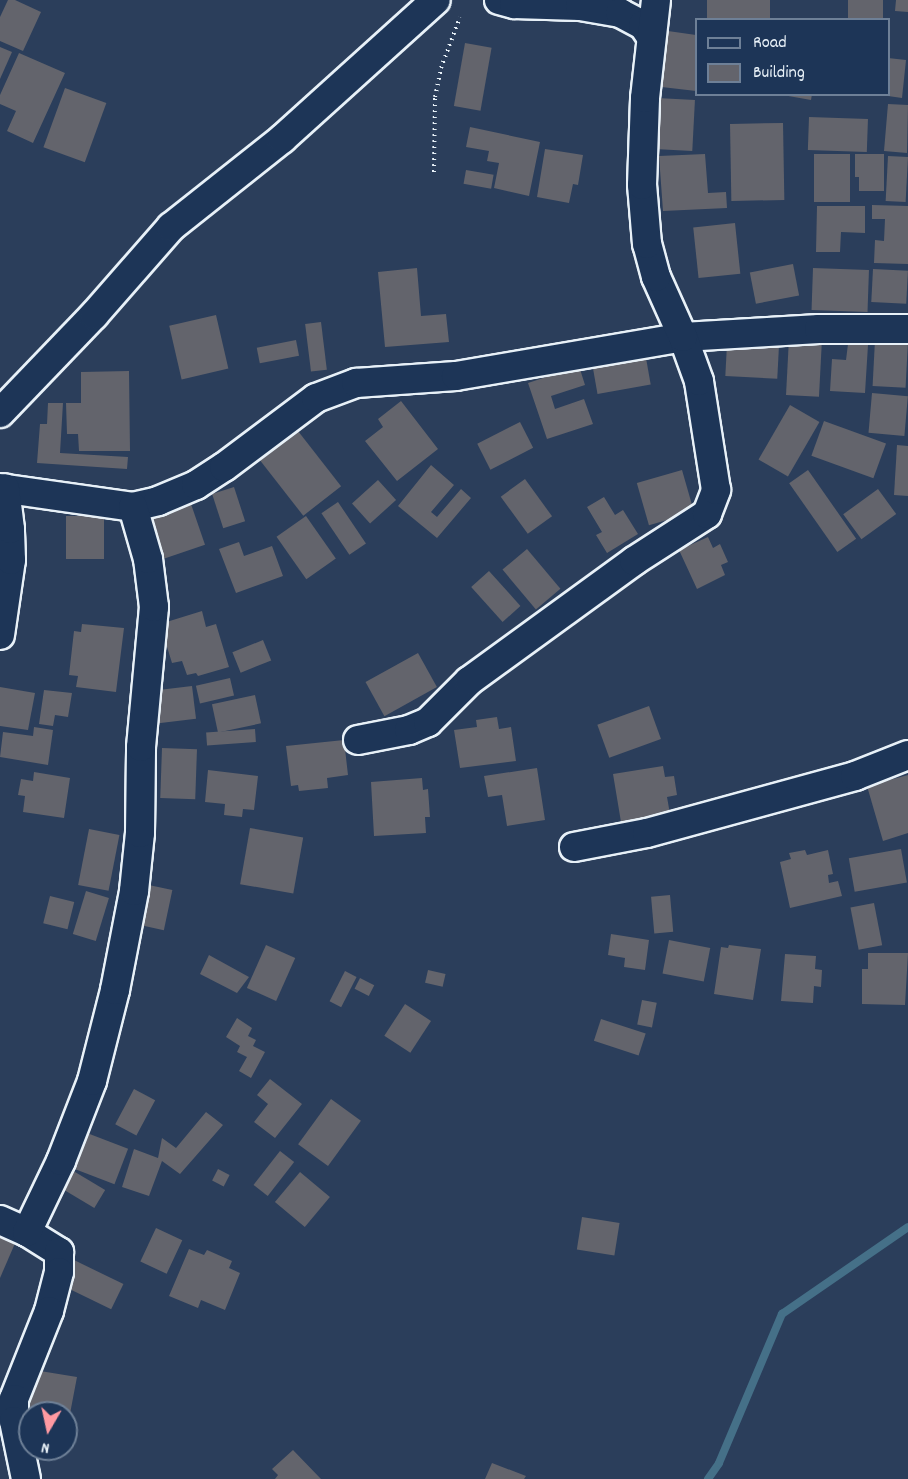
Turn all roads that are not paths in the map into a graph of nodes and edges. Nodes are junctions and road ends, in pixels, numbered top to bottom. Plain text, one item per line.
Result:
1 (436, 0) edge
2 (499, 0) edge
3 (656, 0) edge
4 (651, 37) junction
5 (908, 328) edge
6 (683, 337) junction
7 (0, 413) edge
8 (2, 488) edge
9 (133, 507) junction
10 (0, 635) edge
11 (358, 740) dead end
12 (908, 755) edge
13 (574, 847) dead end
14 (0, 1220) edge
15 (27, 1232) junction
16 (26, 1479) edge

1 - 7 street
2 - 4 street
3 - 4 street
4 - 6 street
5 - 6 street
6 - 9 street
6 - 11 street
8 - 9 street
8 - 10 street
9 - 15 street
12 - 13 street
14 - 15 street
15 - 16 street

